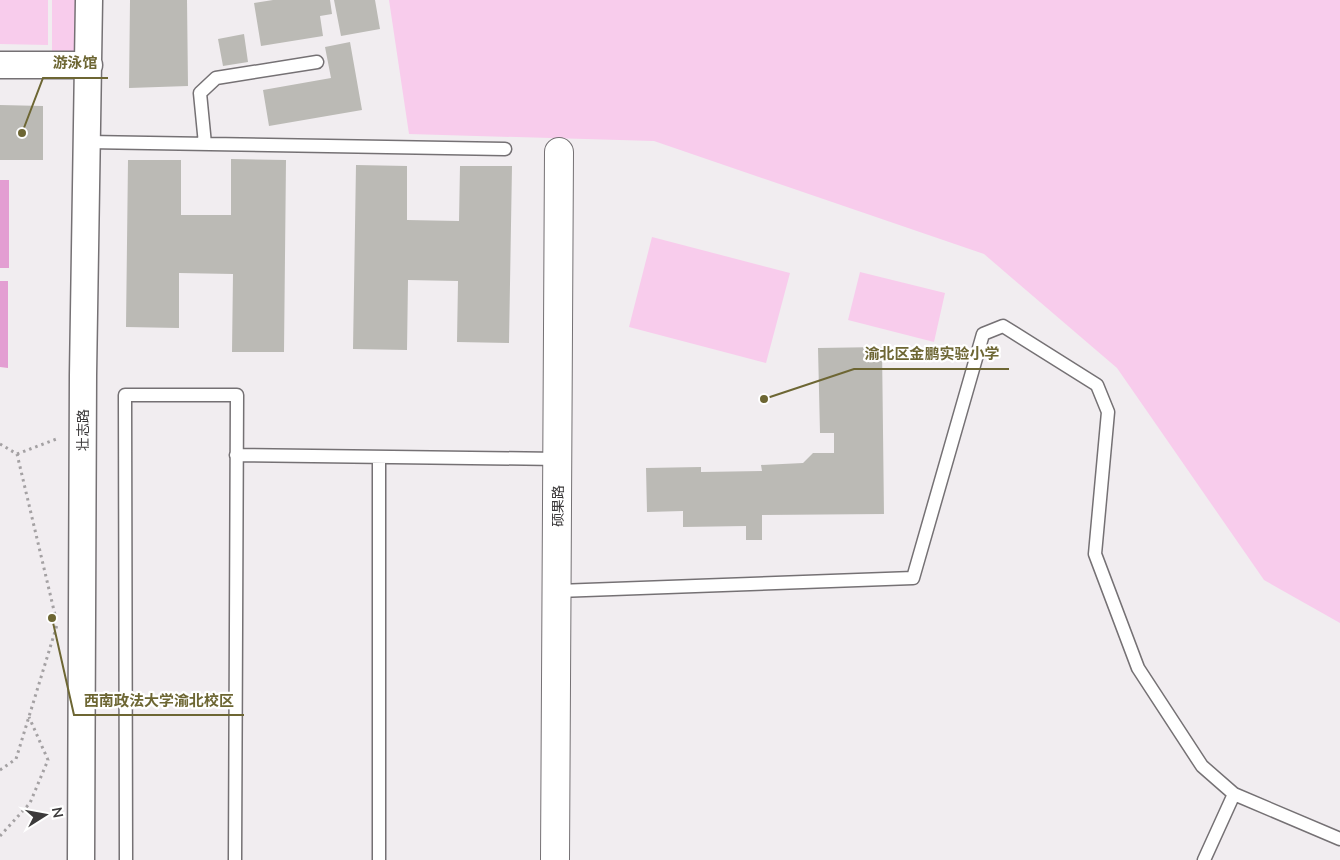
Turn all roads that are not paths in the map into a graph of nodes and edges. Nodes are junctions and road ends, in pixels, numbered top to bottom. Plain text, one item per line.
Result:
1 (89, 0) edge
2 (317, 62) dead end
3 (0, 65) edge
4 (89, 65) junction
5 (88, 142) junction
6 (204, 144) junction
7 (505, 149) dead end
8 (559, 152) dead end
9 (236, 455) junction
10 (379, 457) junction
11 (559, 459) junction
12 (558, 591) junction
13 (1234, 794) junction
14 (1340, 839) edge
15 (81, 860) edge
16 (126, 860) edge
17 (235, 860) edge
18 (379, 860) edge
19 (555, 860) edge
20 (1204, 860) edge

1 - 4 street, 壮志路
2 - 6 lane
3 - 4 street
4 - 5 street, 壮志路
5 - 6 lane
5 - 15 street, 壮志路
6 - 7 lane
8 - 11 street, 硕果路
9 - 10 lane
9 - 16 lane
9 - 17 lane
10 - 11 lane
10 - 18 lane
11 - 12 street, 硕果路
12 - 13 lane
12 - 19 street, 硕果路
13 - 14 lane
13 - 20 lane

